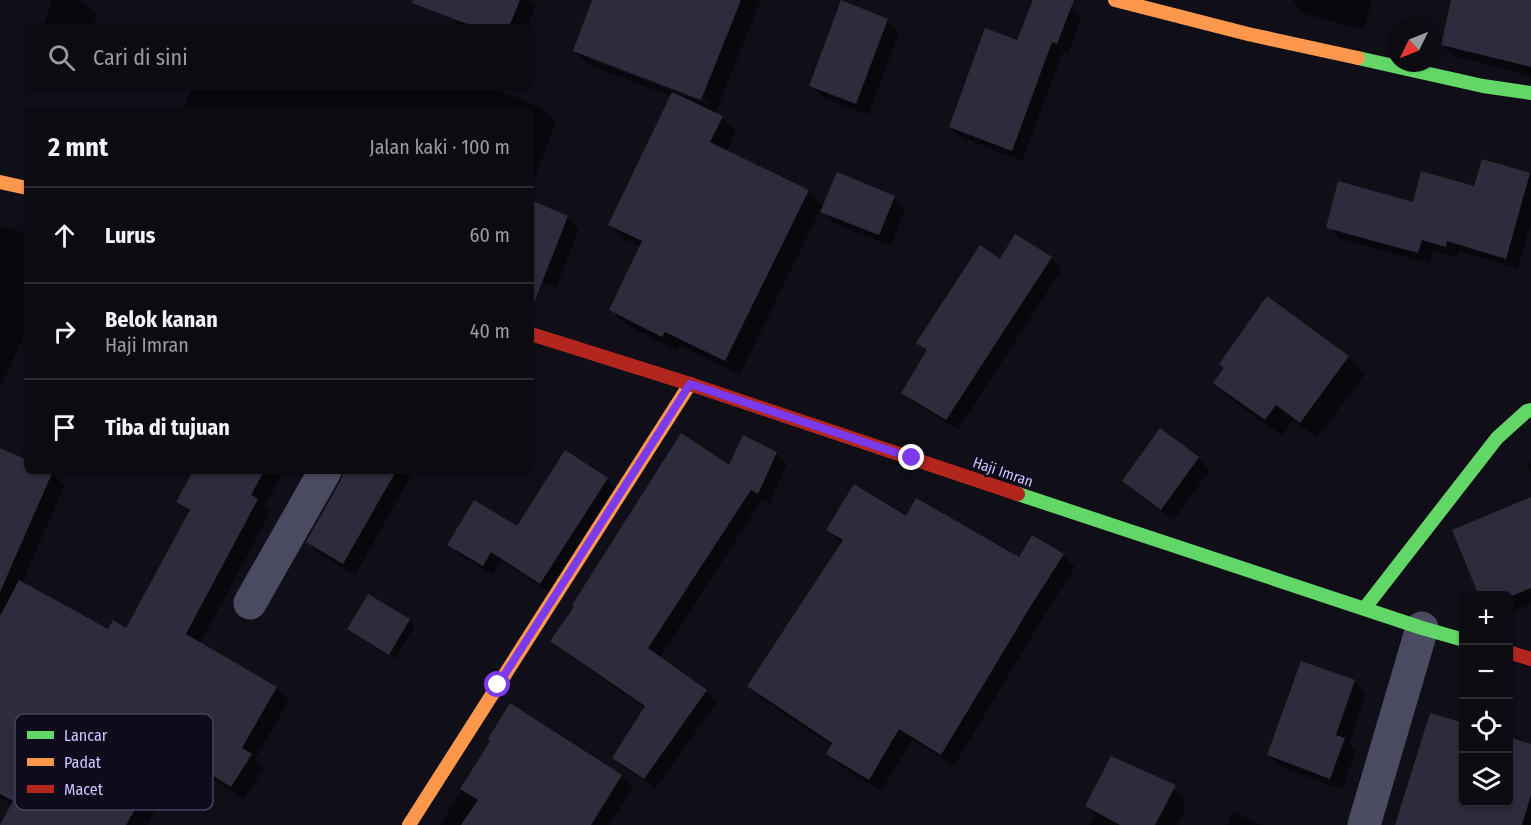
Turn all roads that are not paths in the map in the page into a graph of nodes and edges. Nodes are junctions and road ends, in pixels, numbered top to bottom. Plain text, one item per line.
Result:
1 (1114, 0) edge
2 (1531, 93) edge
3 (534, 335) edge
4 (690, 384) junction
5 (1531, 410) edge
6 (323, 474) edge
7 (250, 603) dead end
8 (1364, 609) junction
9 (1422, 628) junction
10 (1459, 639) edge
11 (1513, 653) edge
12 (1531, 659) edge
13 (409, 825) edge
14 (1364, 825) edge

1 - 2 street
3 - 4 street, Haji Imran
4 - 8 street, Haji Imran
4 - 13 street
5 - 8 street
6 - 7 street
8 - 9 street, Haji Imran
9 - 10 street, Haji Imran
9 - 14 street
11 - 12 street

